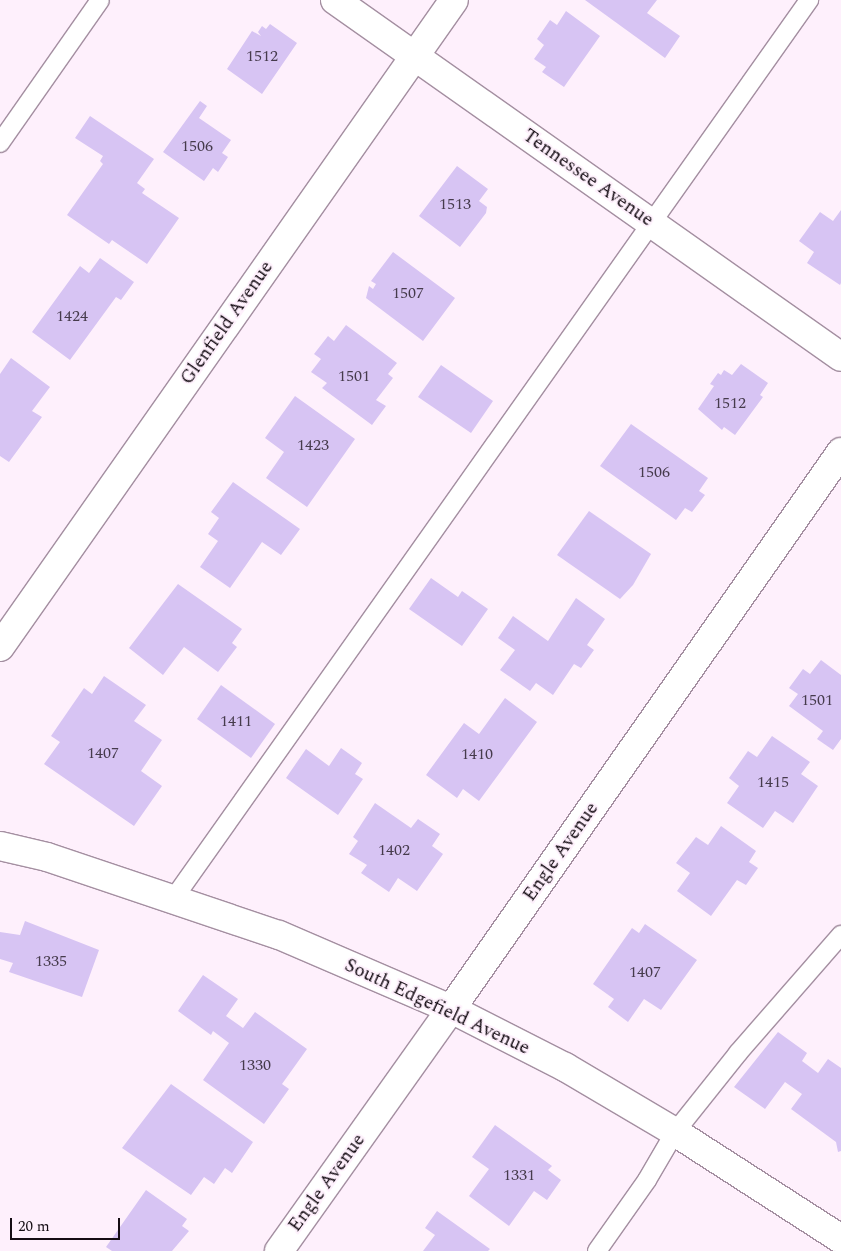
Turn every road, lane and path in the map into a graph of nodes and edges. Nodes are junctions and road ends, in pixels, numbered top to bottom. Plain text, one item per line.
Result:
1 (100, 0) edge
2 (335, 0) edge
3 (454, 0) edge
4 (810, 0) edge
5 (414, 56) junction
6 (0, 143) edge
7 (652, 224) junction
8 (841, 357) edge
9 (841, 452) edge
10 (0, 647) edge
11 (0, 846) edge
12 (174, 898) junction
13 (841, 935) edge
14 (451, 1009) junction
15 (675, 1132) junction
16 (841, 1239) edge
17 (279, 1251) edge
18 (597, 1251) edge

1 - 6 lane
2 - 5 street, Tennessee Avenue
3 - 5 street, Glenfield Avenue
4 - 7 lane
5 - 7 street, Tennessee Avenue
5 - 10 street, Glenfield Avenue
7 - 8 street, Tennessee Avenue
7 - 12 lane
9 - 14 street, Engle Avenue
11 - 12 street, South Edgefield Avenue
12 - 14 street, South Edgefield Avenue
13 - 15 lane
14 - 15 street, South Edgefield Avenue
14 - 17 street, Engle Avenue
15 - 16 street, South Edgefield Avenue
15 - 18 lane

